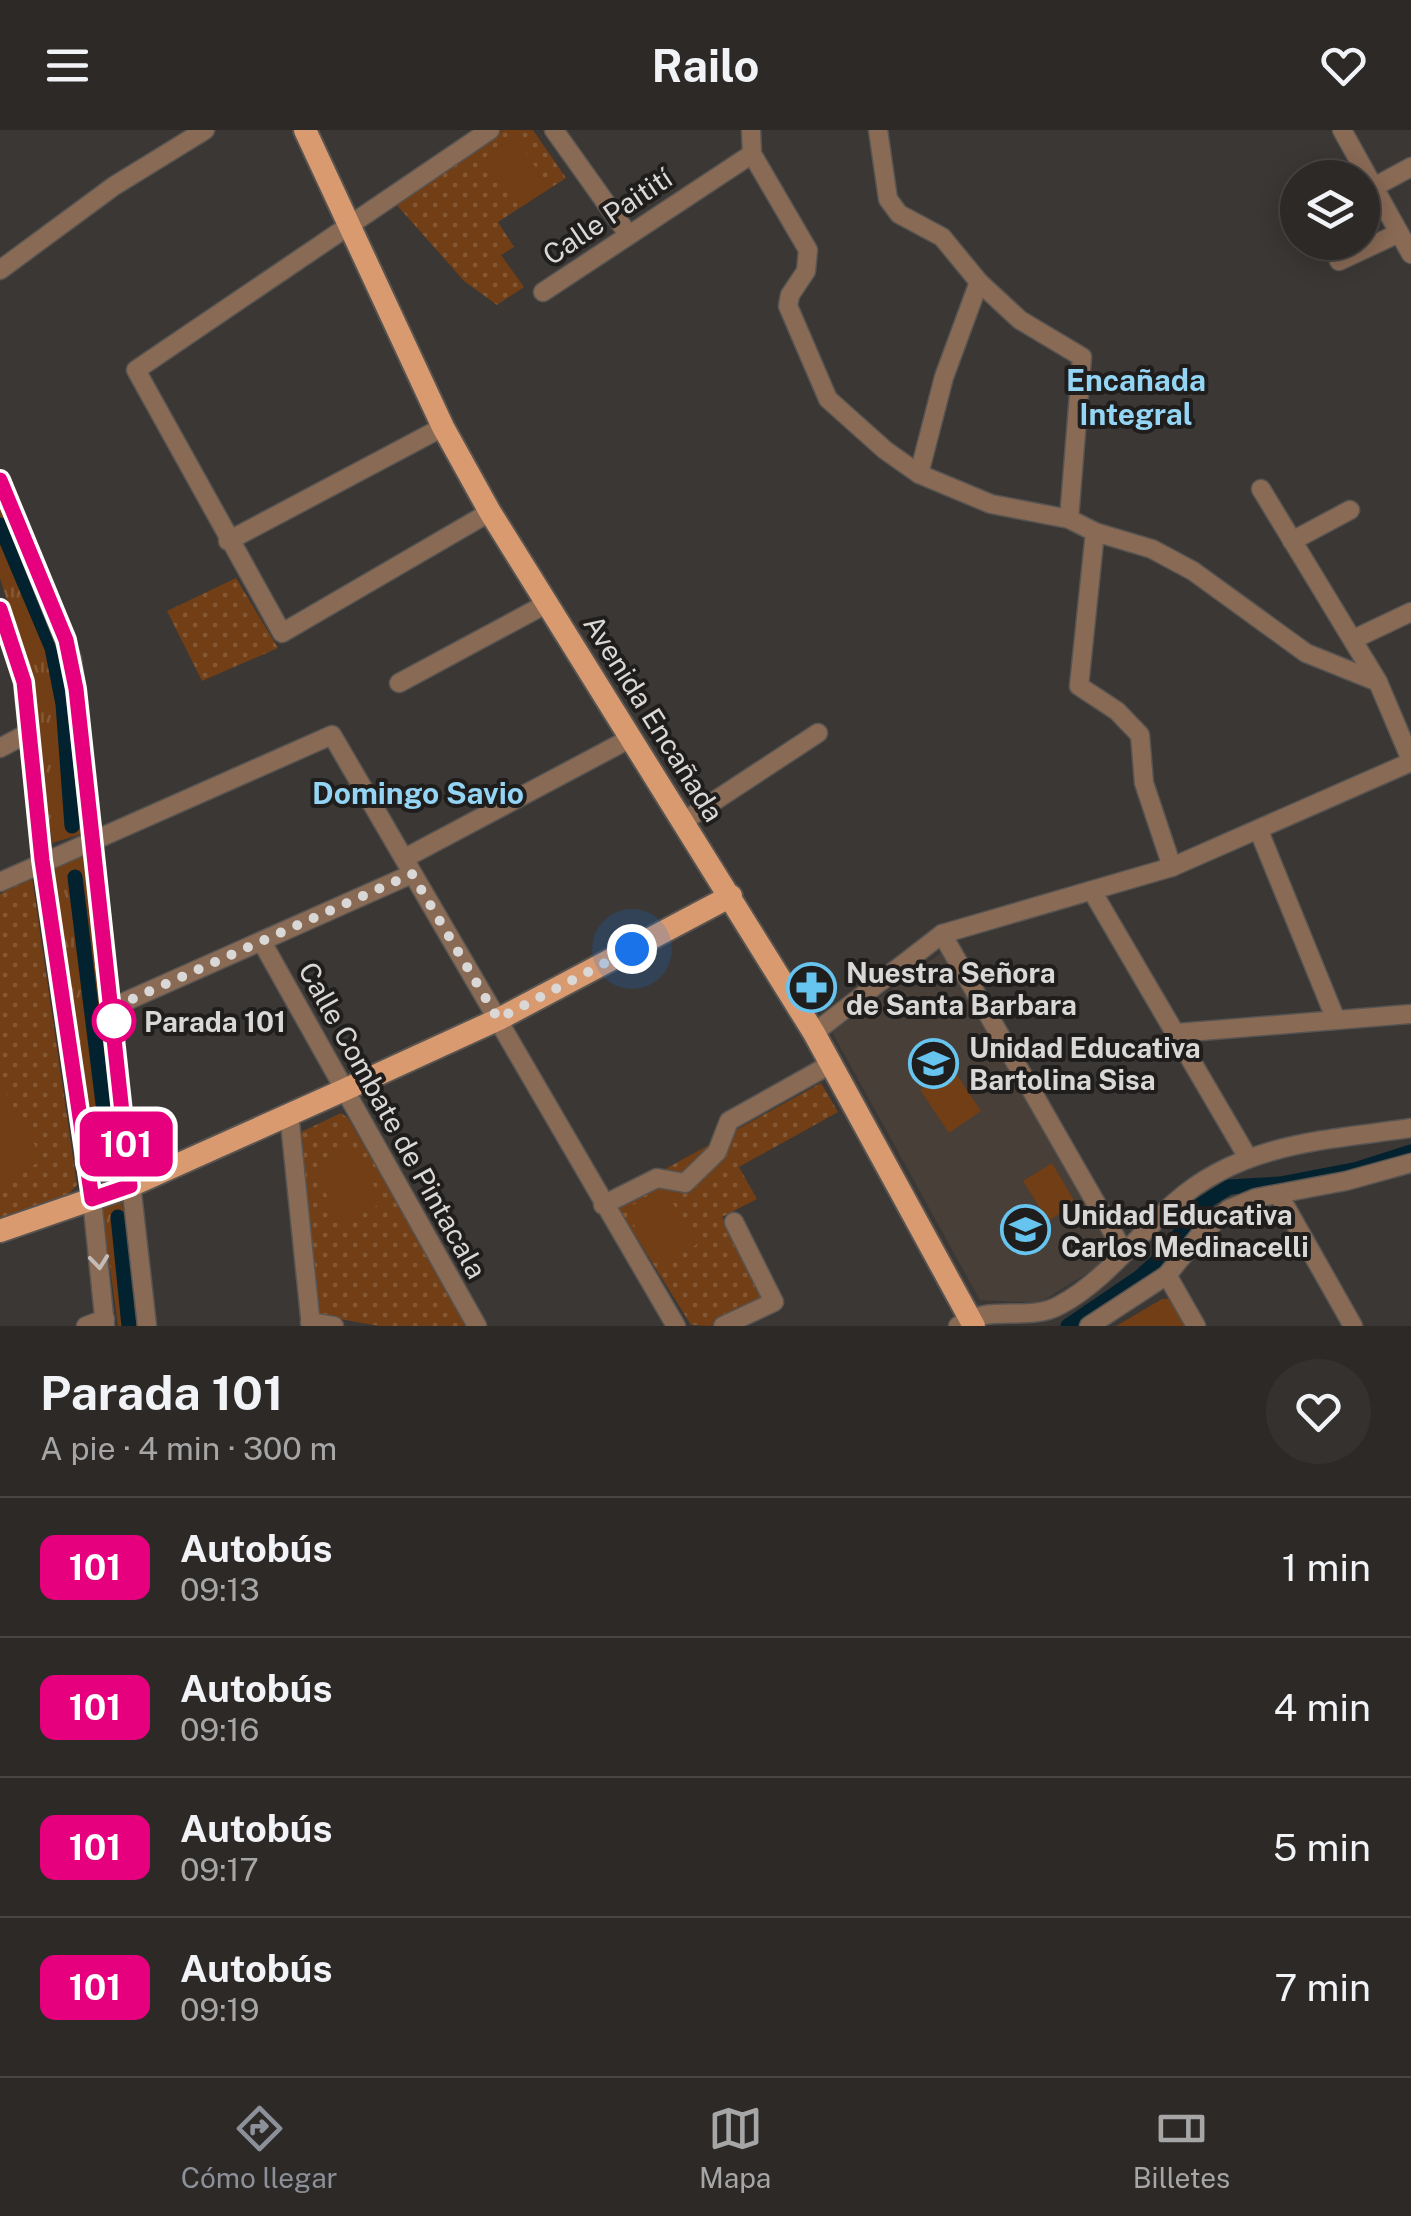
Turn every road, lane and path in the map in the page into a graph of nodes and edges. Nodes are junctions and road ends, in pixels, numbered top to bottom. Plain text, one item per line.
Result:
1 (205, 130) edge
2 (306, 130) edge
3 (490, 130) edge
4 (554, 130) edge
5 (752, 130) edge
6 (878, 130) edge
7 (1342, 130) edge
8 (752, 154) junction
9 (1359, 160) edge
10 (1411, 167) edge
11 (1380, 184) edge
12 (1380, 198) edge
13 (351, 224) junction
14 (1399, 232) junction
15 (628, 234) junction
16 (1411, 254) edge
17 (1340, 261) dead end
18 (0, 270) edge
19 (979, 282) junction
20 (543, 292) dead end
21 (444, 427) junction
22 (919, 474) junction
23 (0, 480) edge
24 (1261, 490) dead end
25 (1350, 510) dead end
26 (490, 512) junction
27 (1069, 519) junction
28 (1094, 532) junction
29 (228, 541) junction
30 (1292, 541) junction
31 (546, 604) junction
32 (0, 608) edge
33 (1411, 612) edge
34 (1354, 639) junction
35 (1378, 682) junction
36 (399, 683) dead end
37 (30, 732) junction
38 (818, 733) dead end
39 (631, 738) junction
40 (0, 748) edge
41 (1411, 761) edge
42 (684, 821) junction
43 (1258, 831) junction
44 (93, 840) junction
45 (42, 860) junction
46 (408, 866) junction
47 (1172, 867) junction
48 (0, 882) edge
49 (1092, 891) junction
50 (731, 896) junction
51 (942, 934) junction
52 (262, 942) junction
53 (112, 1008) junction
54 (1411, 1014) edge
55 (498, 1019) junction
56 (1336, 1020) junction
57 (814, 1033) junction
58 (1177, 1033) junction
59 (831, 1064) junction
60 (344, 1090) junction
61 (289, 1113) junction
62 (1411, 1128) edge
63 (1246, 1156) junction
64 (1411, 1163) edge
65 (130, 1186) junction
66 (1279, 1195) junction
67 (92, 1199) junction
68 (602, 1205) junction
69 (734, 1222) dead end
70 (0, 1230) edge
71 (1124, 1252) junction
72 (1167, 1275) junction
73 (105, 1322) edge
74 (967, 1323) edge
75 (311, 1324) edge
76 (86, 1326) edge
77 (147, 1326) edge
78 (334, 1326) edge
79 (477, 1326) edge
80 (676, 1326) edge
81 (723, 1326) edge
82 (1089, 1326) edge
83 (1196, 1326) edge
84 (1353, 1326) edge

1 - 18 street
2 - 13 main road, Avenida Encañada
3 - 13 street
4 - 15 street
5 - 8 street
6 - 19 street
7 - 9 street
8 - 15 street, Calle Paitití
8 - 22 street
10 - 11 street
12 - 14 street
13 - 21 main road, Avenida Encañada
13 - 29 street
14 - 16 street
14 - 17 street
15 - 20 street, Calle Paitití
19 - 22 street
19 - 27 street
21 - 26 main road, Avenida Encañada
21 - 29 street
22 - 27 street
23 - 44 street
24 - 30 street
25 - 30 street
26 - 29 street
26 - 31 main road, Avenida Encañada
27 - 28 street
28 - 35 street
28 - 47 street
30 - 34 street
31 - 36 street
31 - 39 main road, Avenida Encañada
32 - 37 street
33 - 34 street
34 - 35 street
35 - 41 street
37 - 40 street
37 - 45 street
38 - 42 street
39 - 42 main road, Avenida Encañada
39 - 46 street
41 - 43 street
42 - 50 main road, Avenida Encañada
43 - 47 street
43 - 56 street
44 - 45 street
44 - 46 street
44 - 53 street
45 - 48 street
45 - 67 street
46 - 52 street
46 - 55 street
47 - 49 street
49 - 51 street
49 - 58 street
50 - 55 main road
50 - 57 main road, Avenida Encañada
51 - 57 street
51 - 71 street
52 - 53 street
52 - 60 street, Calle Combate de Pintacala
53 - 65 street
54 - 56 street
55 - 60 main road
55 - 68 street
56 - 58 street
57 - 59 main road, Avenida Encañada
58 - 63 street
59 - 68 street
59 - 74 main road, Avenida Encañada
60 - 61 main road
60 - 79 street, Calle Combate de Pintacala
61 - 65 main road
61 - 75 street
62 - 63 street
63 - 71 street
64 - 66 street
65 - 67 main road
65 - 77 street
66 - 72 street
66 - 84 street
67 - 70 main road
67 -> 73 street
68 - 80 street
69 - 81 street
71 - 74 street
72 - 82 street
72 - 83 street
73 - 76 street
75 - 78 street

